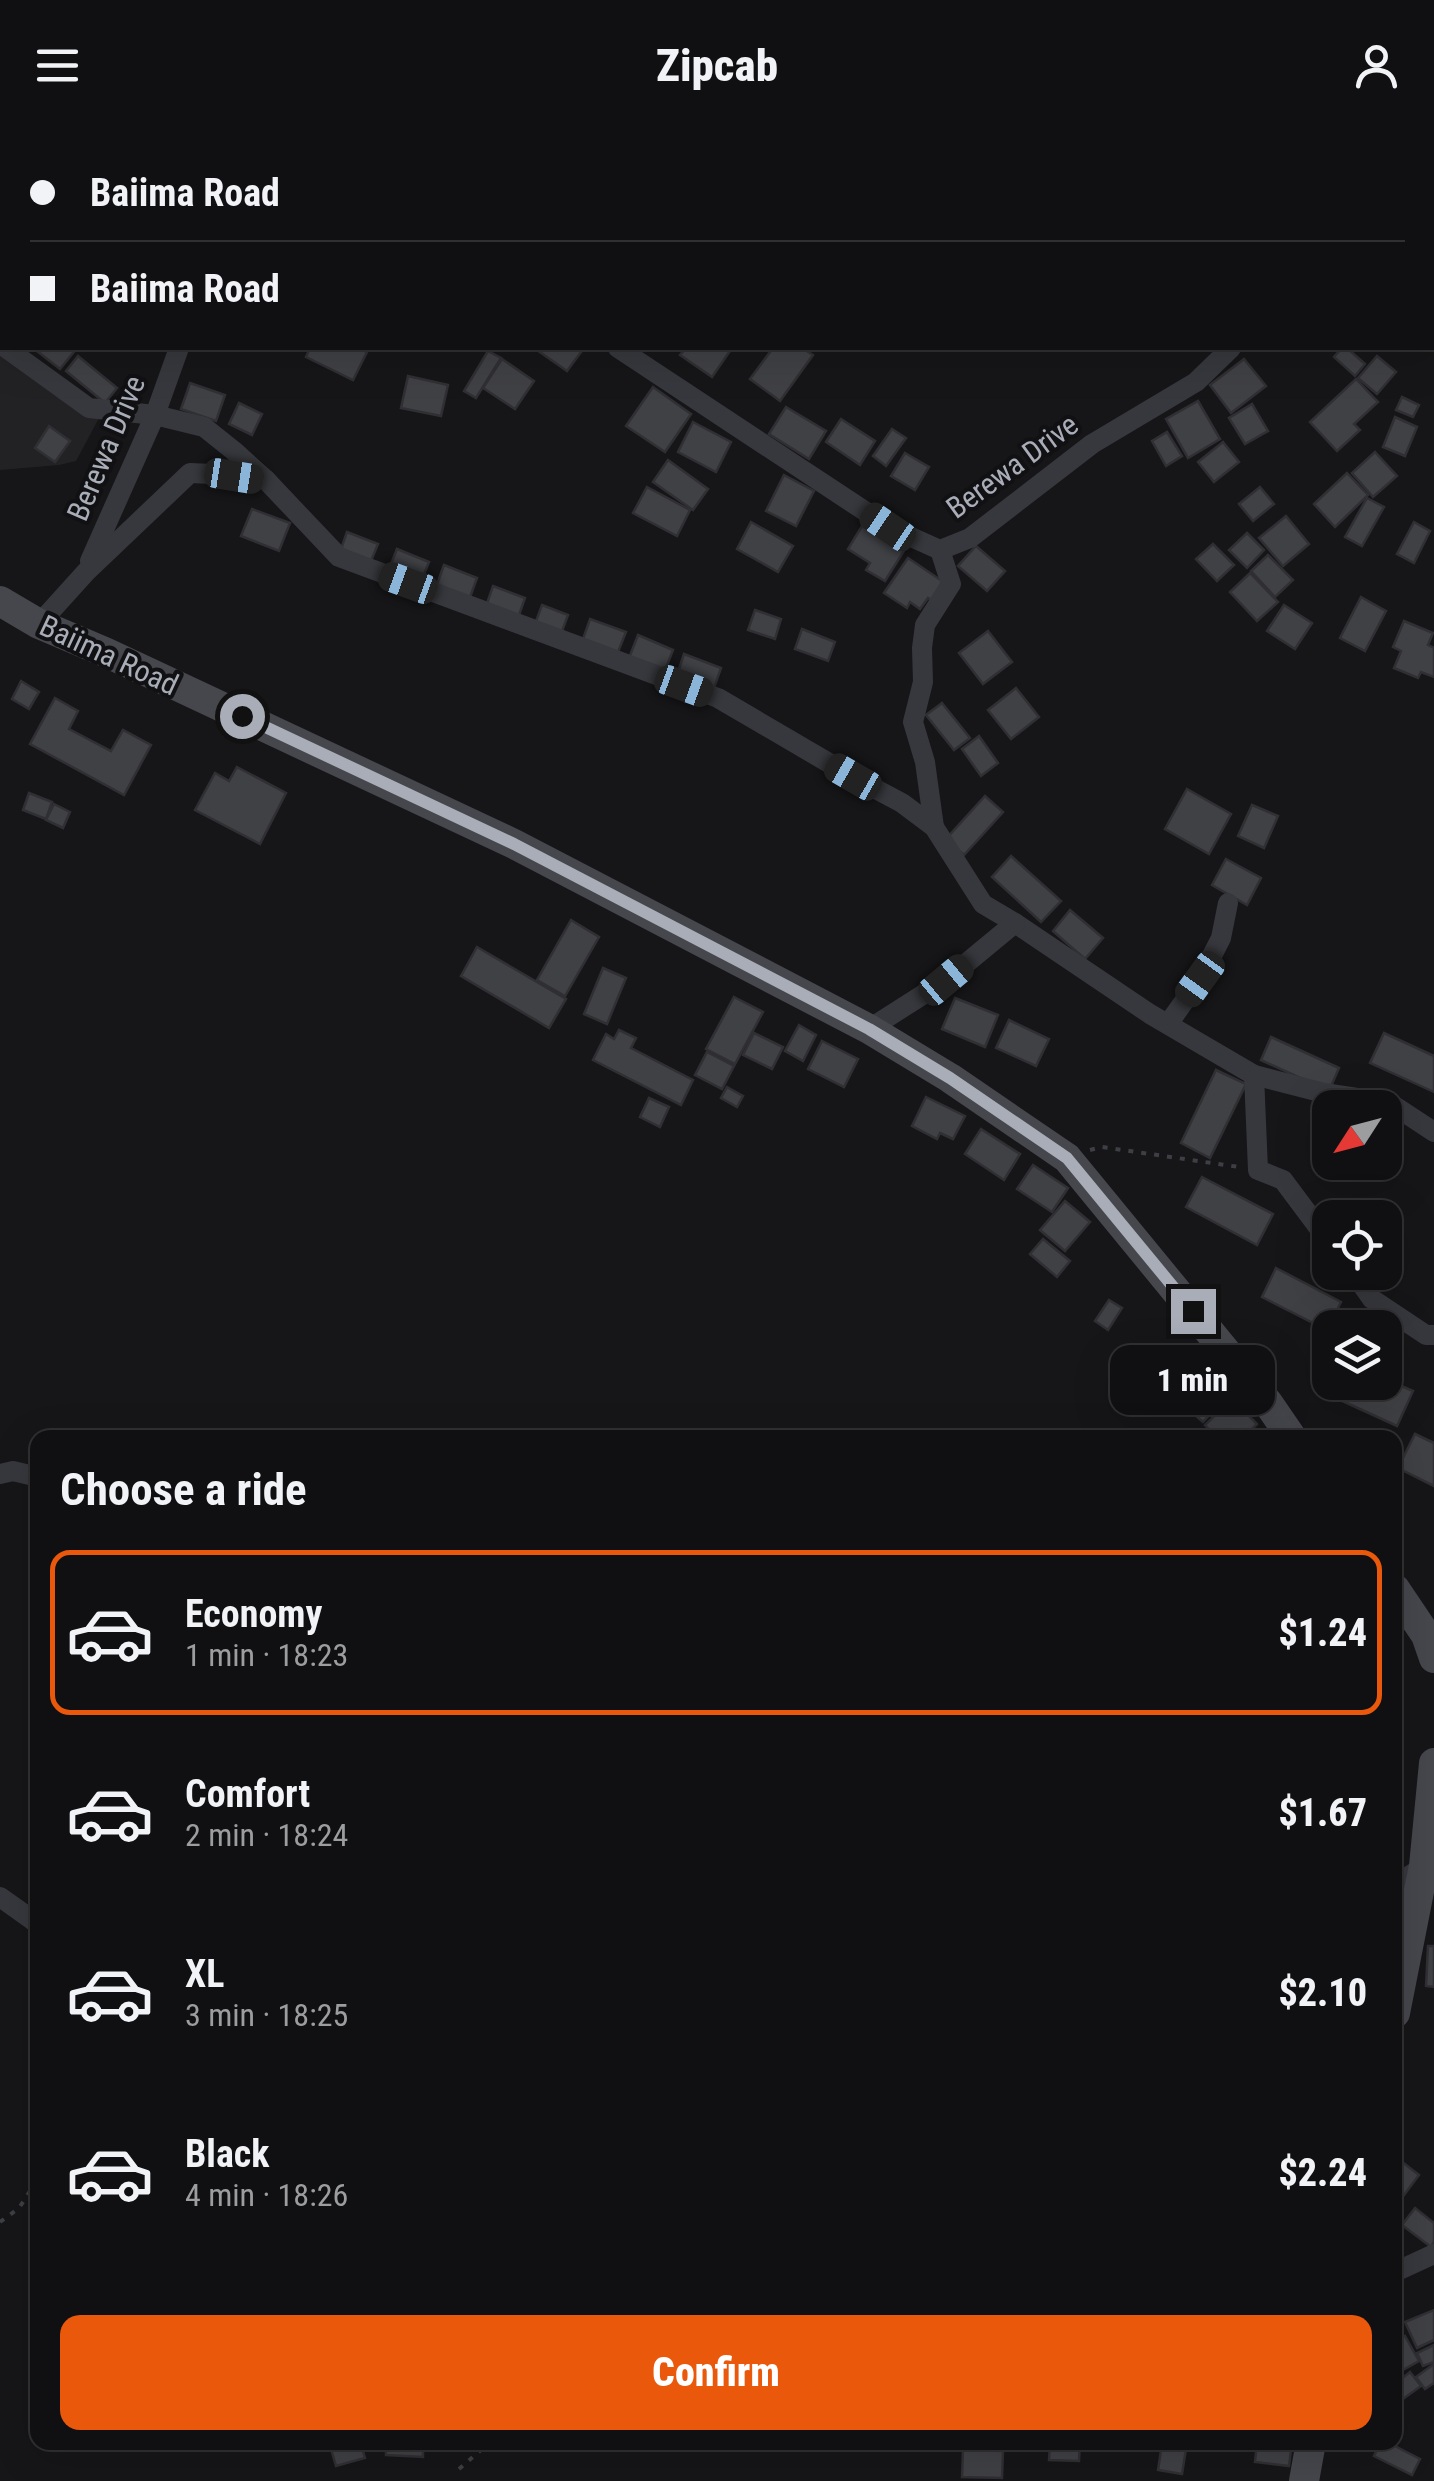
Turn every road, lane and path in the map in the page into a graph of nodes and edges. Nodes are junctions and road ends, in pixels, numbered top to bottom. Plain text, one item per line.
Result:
1 (10, 350) edge
2 (178, 350) edge
3 (621, 350) edge
4 (1230, 350) edge
5 (156, 416) junction
6 (266, 480) junction
7 (940, 550) junction
8 (86, 572) junction
9 (0, 602) edge
10 (39, 624) junction
11 (934, 827) junction
12 (1228, 903) dead end
13 (1015, 923) junction
14 (1168, 1024) junction
15 (869, 1029) junction
16 (1254, 1075) junction
17 (1434, 1132) edge
18 (1067, 1158) junction
19 (1258, 1170) junction
20 (1312, 1218) edge
21 (1365, 1290) edge
22 (1434, 1336) edge
23 (1287, 1430) edge
24 (0, 1474) edge
25 (30, 1476) edge
26 (1402, 1600) edge
27 (1434, 1658) edge
28 (1434, 1763) edge
29 (1424, 1866) junction
30 (1402, 1880) edge
31 (0, 1897) edge
32 (30, 1918) edge
33 (1402, 1943) edge
34 (30, 2191) edge
35 (0, 2222) edge
36 (1434, 2254) edge
37 (1402, 2269) edge
38 (481, 2450) edge
39 (1310, 2450) edge
40 (459, 2470) dead end
41 (1304, 2481) edge

1 - 5 street
2 - 5 street, Berewa Drive
3 - 7 street, Berewa Drive
4 - 7 street, Berewa Drive
5 - 6 street
5 - 8 street, Berewa Drive
6 - 8 street
6 - 11 street
7 - 11 street
8 - 10 street
9 - 10 street, Baiima Road
10 - 15 street, Baiima Road
11 - 13 street
12 - 14 street
13 - 14 street
13 - 15 street
14 - 16 street
15 - 18 street, Baiima Road
16 - 17 street
16 - 19 street
18 - 19 path
18 - 23 street, Baiima Road
19 - 20 street
21 - 22 street
24 - 25 street
26 - 27 street
28 - 29 street
29 - 30 street
29 - 33 street
31 - 32 street
34 - 35 path
36 - 37 street
38 - 40 path
39 - 41 street

